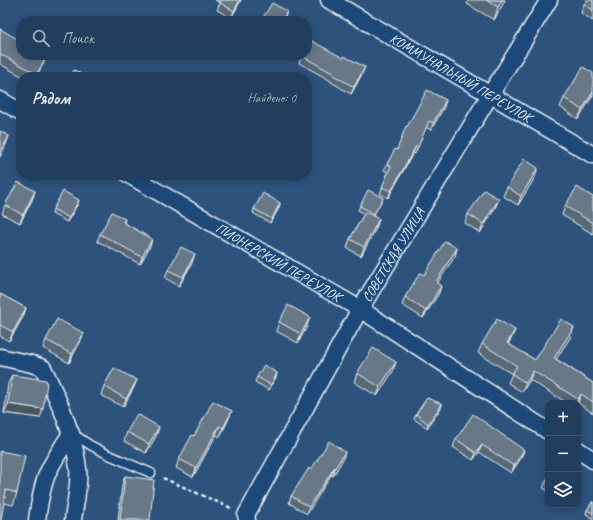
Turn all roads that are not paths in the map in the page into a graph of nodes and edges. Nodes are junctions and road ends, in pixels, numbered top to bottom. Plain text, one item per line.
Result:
1 (329, 0) edge
2 (549, 0) edge
3 (490, 95) junction
4 (0, 100) edge
5 (16, 109) edge
6 (593, 155) edge
7 (138, 180) edge
8 (360, 309) junction
9 (0, 357) edge
10 (545, 429) edge
11 (71, 433) junction
12 (581, 452) edge
13 (593, 460) edge
14 (151, 473) road end
15 (247, 517) edge
16 (37, 520) edge
17 (73, 520) edge

1 - 3 street, КОММУНАЛЬНЫЙ ПЕРЕУЛОК
2 - 3 street, СОВЕТСКАЯ УЛИЦА
3 - 6 street, КОММУНАЛЬНЫЙ ПЕРЕУЛОК
3 - 8 street, СОВЕТСКАЯ УЛИЦА
4 - 5 street
7 - 8 street, ПИОНЕРСКИЙ ПЕРЕУЛОК
8 - 10 street, ПИОНЕРСКИЙ ПЕРЕУЛОК
8 - 15 street, СОВЕТСКАЯ УЛИЦА
9 - 11 street
11 - 14 lane
11 - 16 street
11 - 17 street
12 - 13 street

